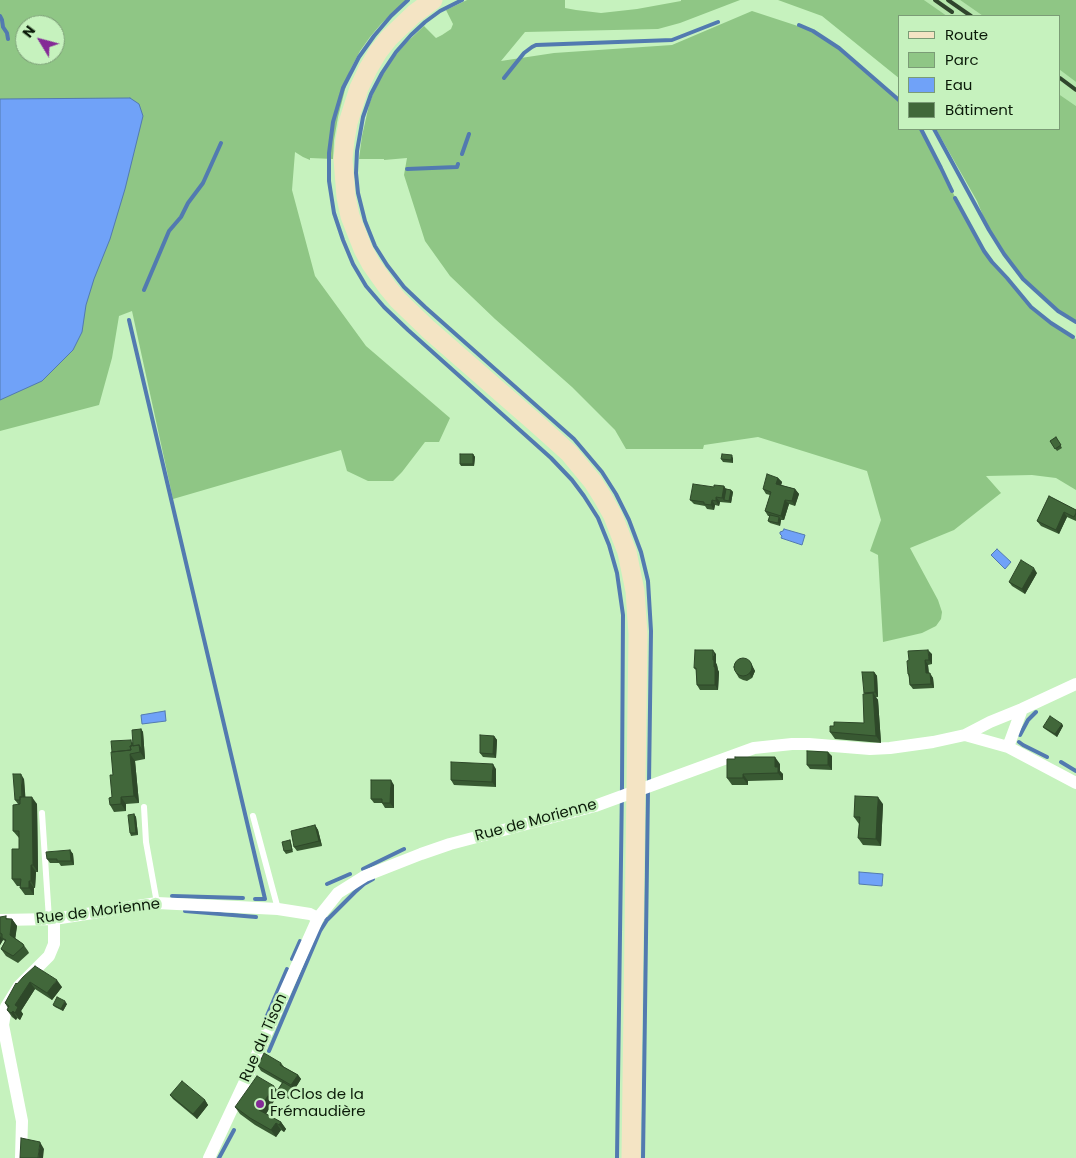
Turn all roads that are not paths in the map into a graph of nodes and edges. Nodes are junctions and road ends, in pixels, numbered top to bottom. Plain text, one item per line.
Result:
1 (433, 0) edge
2 (1076, 684) edge
3 (1022, 709) junction
4 (964, 735) junction
5 (1008, 747) junction
6 (1076, 783) edge
7 (144, 807) dead end
8 (42, 813) dead end
9 (253, 816) dead end
10 (158, 903) junction
11 (278, 910) junction
12 (318, 918) junction
13 (51, 919) junction
14 (0, 920) edge
15 (21, 1158) edge
16 (209, 1158) edge
17 (631, 1158) edge

1 - 17 main road
2 - 3 street
3 - 4 street
3 - 5 street
4 - 5 street, Rue de Morienne
4 - 12 street, Rue de Morienne
5 - 6 street, Rue de Morienne
7 - 10 lane
8 - 13 lane
9 - 11 lane
10 - 11 street, Rue de Morienne
10 - 13 street, Rue de Morienne
11 - 12 street, Rue de Morienne
12 - 16 street, Rue du Tison
13 - 14 street, Rue de Morienne
13 - 15 street

